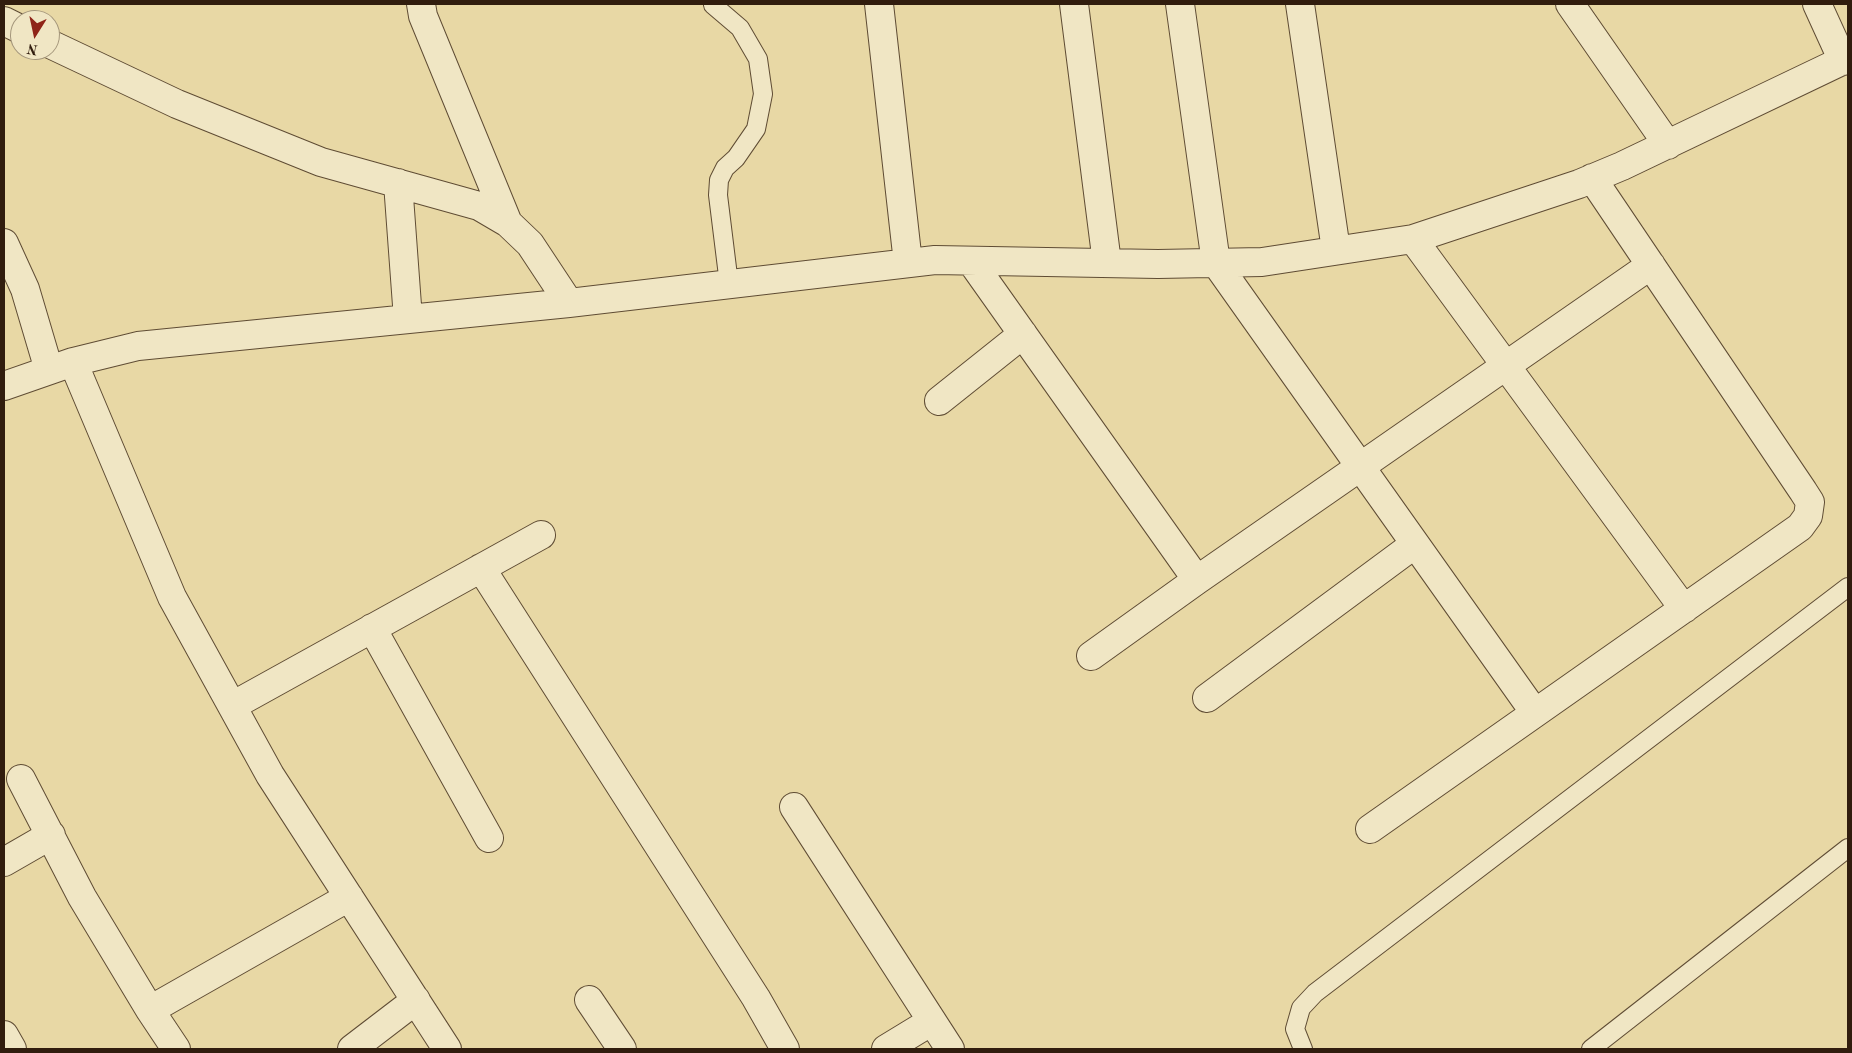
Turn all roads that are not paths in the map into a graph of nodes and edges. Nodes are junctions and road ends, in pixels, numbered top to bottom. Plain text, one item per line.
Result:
1 (421, 4) edge
2 (879, 4) edge
3 (1074, 4) edge
4 (1180, 4) edge
5 (1300, 4) edge
6 (1570, 4) edge
7 (1817, 4) edge
8 (713, 5) dead end
9 (60, 49) edge
10 (1846, 60) edge
11 (1668, 145) junction
12 (1592, 178) junction
13 (398, 183) junction
14 (508, 223) junction
15 (1414, 239) junction
16 (4, 243) edge
17 (1336, 250) junction
18 (971, 260) junction
19 (908, 263) junction
20 (1108, 263) junction
21 (1216, 263) junction
22 (1651, 265) junction
23 (728, 284) junction
24 (569, 303) junction
25 (408, 320) junction
26 (1023, 334) junction
27 (61, 366) junction
28 (1506, 366) junction
29 (4, 386) edge
30 (939, 401) dead end
31 (1361, 467) junction
32 (541, 535) dead end
33 (1415, 544) junction
34 (481, 568) junction
35 (1197, 580) junction
36 (1848, 587) edge
37 (1684, 609) junction
38 (372, 628) junction
39 (1091, 656) dead end
40 (1207, 698) dead end
41 (232, 706) junction
42 (1535, 713) junction
43 (21, 779) dead end
44 (794, 807) dead end
45 (1370, 829) dead end
46 (50, 835) junction
47 (489, 838) dead end
48 (1848, 848) edge
49 (4, 862) edge
50 (349, 897) junction
51 (416, 1000) junction
52 (589, 1000) dead end
53 (150, 1010) junction
54 (932, 1021) junction
55 (4, 1034) edge
56 (12, 1049) edge
57 (176, 1049) edge
58 (352, 1049) edge
59 (447, 1049) edge
60 (622, 1049) edge
61 (785, 1049) edge
62 (886, 1049) edge
63 (950, 1049) edge
64 (1303, 1049) edge
65 (1591, 1049) edge

1 - 14 street
2 - 19 street
3 - 20 street
4 - 21 street
5 - 17 street
6 - 11 street
7 - 10 street
8 - 23 lane
9 - 13 street
10 - 11 street
11 - 12 street
12 - 15 street
12 - 22 street
13 - 14 street
13 - 25 street
14 - 24 street
15 - 17 street
15 - 28 street
16 - 27 street
17 - 21 street
18 - 19 street
18 - 20 street
18 - 26 street
19 - 23 street
20 - 21 street
21 - 31 street
22 - 28 street
22 - 37 street
23 - 24 street
24 - 25 street
25 - 27 street
26 - 30 street
26 - 35 street
27 - 29 street
27 - 41 street
28 - 31 street
28 - 37 street
31 - 33 street
31 - 35 street
32 - 34 street
33 - 40 street
33 - 42 street
34 - 38 street
34 - 61 street
35 - 39 street
36 - 64 lane
37 - 42 street
38 - 41 street
38 - 47 street
41 - 50 street
42 - 45 street
43 - 46 street
44 - 54 street
46 - 49 street
46 - 53 street
48 - 65 lane
50 - 51 street
50 - 53 street
51 - 58 street
51 - 59 street
52 - 60 street
53 - 57 street
54 - 62 street
54 - 63 street
55 - 56 street

